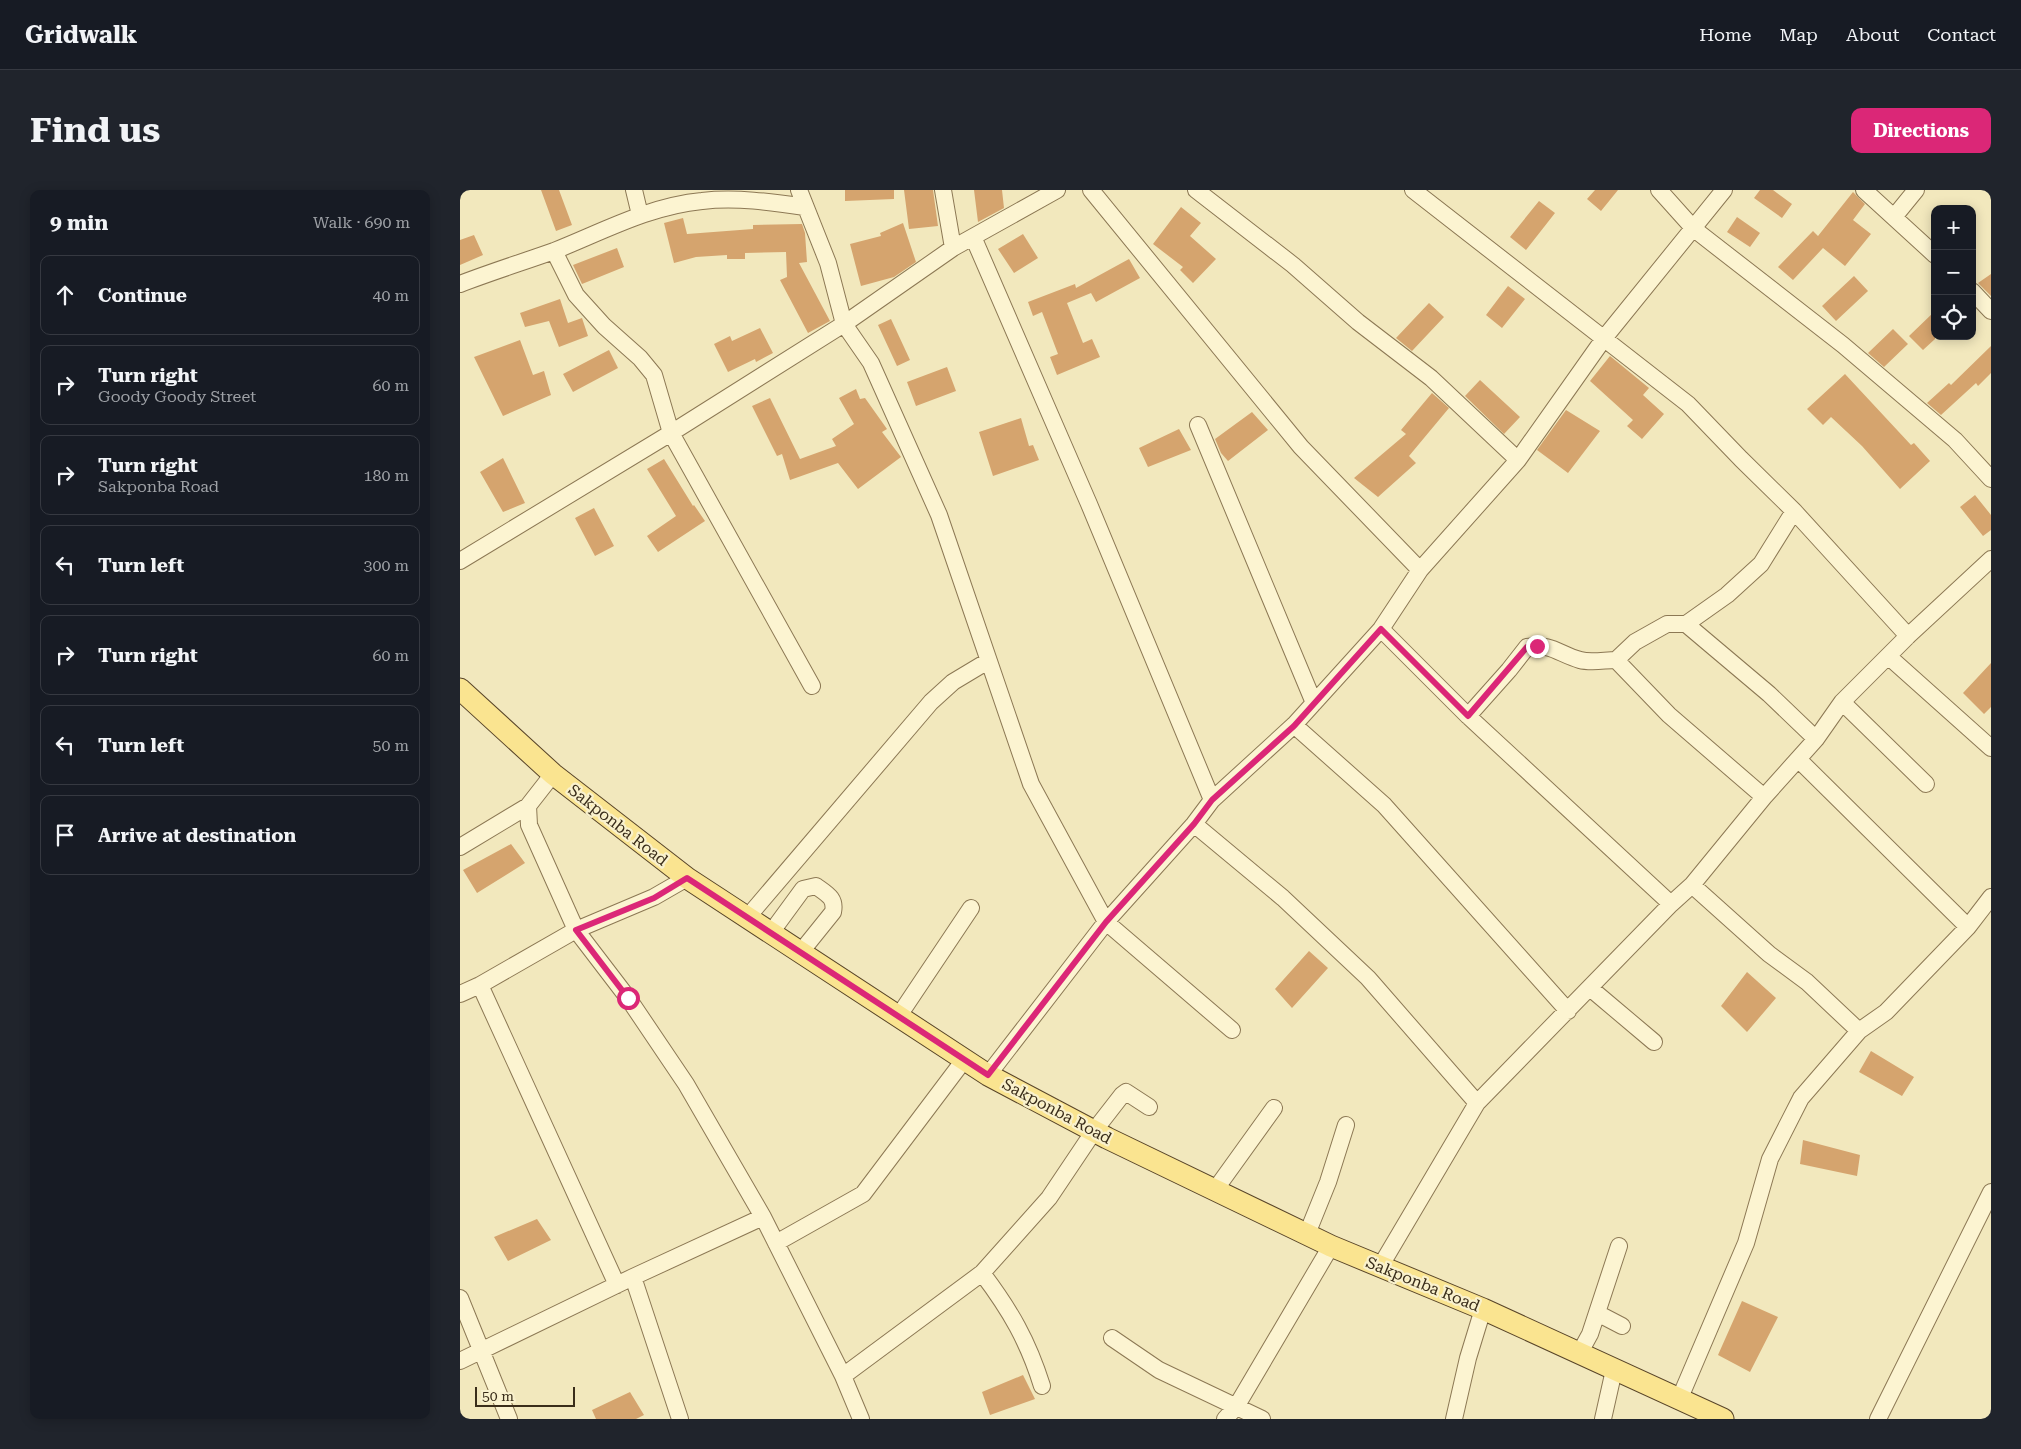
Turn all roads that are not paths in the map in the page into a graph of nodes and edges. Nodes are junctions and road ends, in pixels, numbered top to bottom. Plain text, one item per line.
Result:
1 (634, 190) edge
2 (800, 190) edge
3 (943, 190) edge
4 (1091, 190) edge
5 (1196, 190) edge
6 (1414, 190) edge
7 (1659, 190) edge
8 (1724, 190) edge
9 (1864, 190) edge
10 (1916, 190) edge
11 (1053, 191) edge
12 (805, 206) junction
13 (640, 215) junction
14 (1894, 217) junction
15 (1694, 229) junction
16 (974, 238) junction
17 (953, 248) junction
18 (554, 251) junction
19 (1931, 251) edge
20 (460, 284) edge
21 (1976, 295) edge
22 (1991, 311) edge
23 (844, 324) junction
24 (1605, 337) junction
25 (1198, 425) dead end
26 (671, 433) junction
27 (1518, 460) junction
28 (1991, 479) edge
29 (1794, 511) junction
30 (1991, 559) edge
31 (460, 561) edge
32 (1420, 570) junction
33 (1686, 624) junction
34 (1381, 629) junction
35 (1908, 636) junction
36 (1888, 656) junction
37 (1616, 660) junction
38 (988, 661) junction
39 (812, 686) dead end
40 (460, 689) edge
41 (1842, 702) junction
42 (1314, 703) junction
43 (1468, 716) junction
44 (1294, 726) junction
45 (1816, 739) junction
46 (1991, 748) edge
47 (1798, 759) junction
48 (554, 774) junction
49 (1926, 784) dead end
50 (1764, 797) junction
51 (1212, 800) junction
52 (528, 806) junction
53 (1194, 824) junction
54 (460, 847) edge
55 (687, 878) junction
56 (1692, 886) junction
57 (1991, 897) edge
58 (1671, 904) junction
59 (971, 908) dead end
60 (746, 919) junction
61 (1106, 922) junction
62 (1968, 927) junction
63 (576, 930) junction
64 (770, 934) junction
65 (800, 953) junction
66 (480, 985) junction
67 (1590, 988) junction
68 (460, 994) edge
69 (1568, 1011) junction
70 (898, 1017) junction
71 (1232, 1030) dead end
72 (1859, 1031) junction
73 (1654, 1042) dead end
74 (964, 1060) junction
75 (988, 1075) junction
76 (1477, 1103) junction
77 (1149, 1107) dead end
78 (1274, 1108) dead end
79 (1346, 1124) dead end
80 (1094, 1131) junction
81 (1216, 1190) junction
82 (1991, 1192) edge
83 (763, 1218) junction
84 (1307, 1234) junction
85 (776, 1243) junction
86 (1331, 1246) junction
87 (1619, 1246) dead end
88 (1380, 1266) junction
89 (982, 1273) junction
90 (633, 1277) junction
91 (617, 1285) junction
92 (460, 1298) edge
93 (1483, 1309) junction
94 (1596, 1313) junction
95 (1622, 1326) dead end
96 (1112, 1338) dead end
97 (482, 1350) junction
98 (1579, 1354) junction
99 (460, 1361) edge
100 (1614, 1370) junction
101 (843, 1376) junction
102 (1042, 1386) dead end
103 (1679, 1400) junction
104 (1231, 1413) edge
105 (509, 1419) edge
106 (680, 1419) edge
107 (861, 1419) edge
108 (1262, 1419) edge
109 (1454, 1419) edge
110 (1603, 1419) edge
111 (1723, 1419) edge
112 (1878, 1419) edge

1 - 13 street
2 - 12 street
3 - 17 street
4 - 32 street
5 - 27 street
6 - 24 street
7 - 15 street
8 - 15 street
9 - 14 street
10 - 14 street
11 - 16 street
12 - 13 street
12 - 23 street
13 - 18 street
14 - 19 street
15 - 24 street
15 - 28 street
16 - 17 street
16 - 51 street
17 - 23 street
18 - 20 street
18 - 26 street
21 - 22 street
23 - 26 street
23 - 38 street
24 - 27 street
24 - 29 street
25 - 42 street
26 - 31 street
26 - 39 street
27 - 32 street
29 - 33 street
29 - 35 street
30 - 35 street
32 - 34 street
33 - 37 street
33 - 45 street
34 - 42 street
34 - 43 street
35 - 36 street
36 - 41 street
36 - 46 street
37 - 43 street
37 - 50 street
38 - 60 street
38 - 61 street
40 - 48 main road, Sakponba Road
41 - 45 street
41 - 49 street
42 - 44 street
43 - 58 street
44 - 51 street
44 - 69 street
45 - 47 street
47 - 50 street
47 - 62 street
48 - 52 street
48 - 55 main road, Sakponba Road
50 - 56 street
51 - 53 street
52 - 54 street
52 - 63 street
53 - 61 street
53 - 76 street
55 - 60 main road, Sakponba Road
55 - 63 street
56 - 58 street
56 - 72 street
57 - 62 street
58 - 67 street
59 - 70 street
60 - 64 main road, Sakponba Road
61 - 71 street
61 - 75 street
62 - 72 street
63 - 66 street
63 - 83 street
64 - 65 main road, Sakponba Road
64 - 65 street
65 - 70 main road, Sakponba Road
66 - 68 street
66 - 91 street
67 - 69 street
67 - 73 street
69 - 76 street
70 - 74 main road, Sakponba Road
72 - 103 street
74 - 75 main road, Sakponba Road
74 - 85 street
75 - 80 main road, Sakponba Road
76 - 88 street
77 - 80 street
78 - 81 street
79 - 84 street
80 - 81 main road, Sakponba Road
80 - 89 street
81 - 84 main road, Sakponba Road
82 - 112 street
83 - 85 street
83 - 90 street
84 - 86 main road, Sakponba Road
85 - 101 street
86 - 88 main road, Sakponba Road
86 - 104 street
87 - 94 street
88 - 93 main road, Sakponba Road
89 - 101 street
89 - 102 street
90 - 91 street
90 - 106 street
91 - 97 street
92 - 97 street
93 - 98 main road, Sakponba Road
93 - 109 street
94 - 95 street
94 - 98 street
96 - 104 street
97 - 99 street
97 - 105 street
98 - 100 main road, Sakponba Road
100 - 103 main road, Sakponba Road
100 - 110 street
101 - 107 street
103 - 111 main road, Sakponba Road
104 - 108 street

